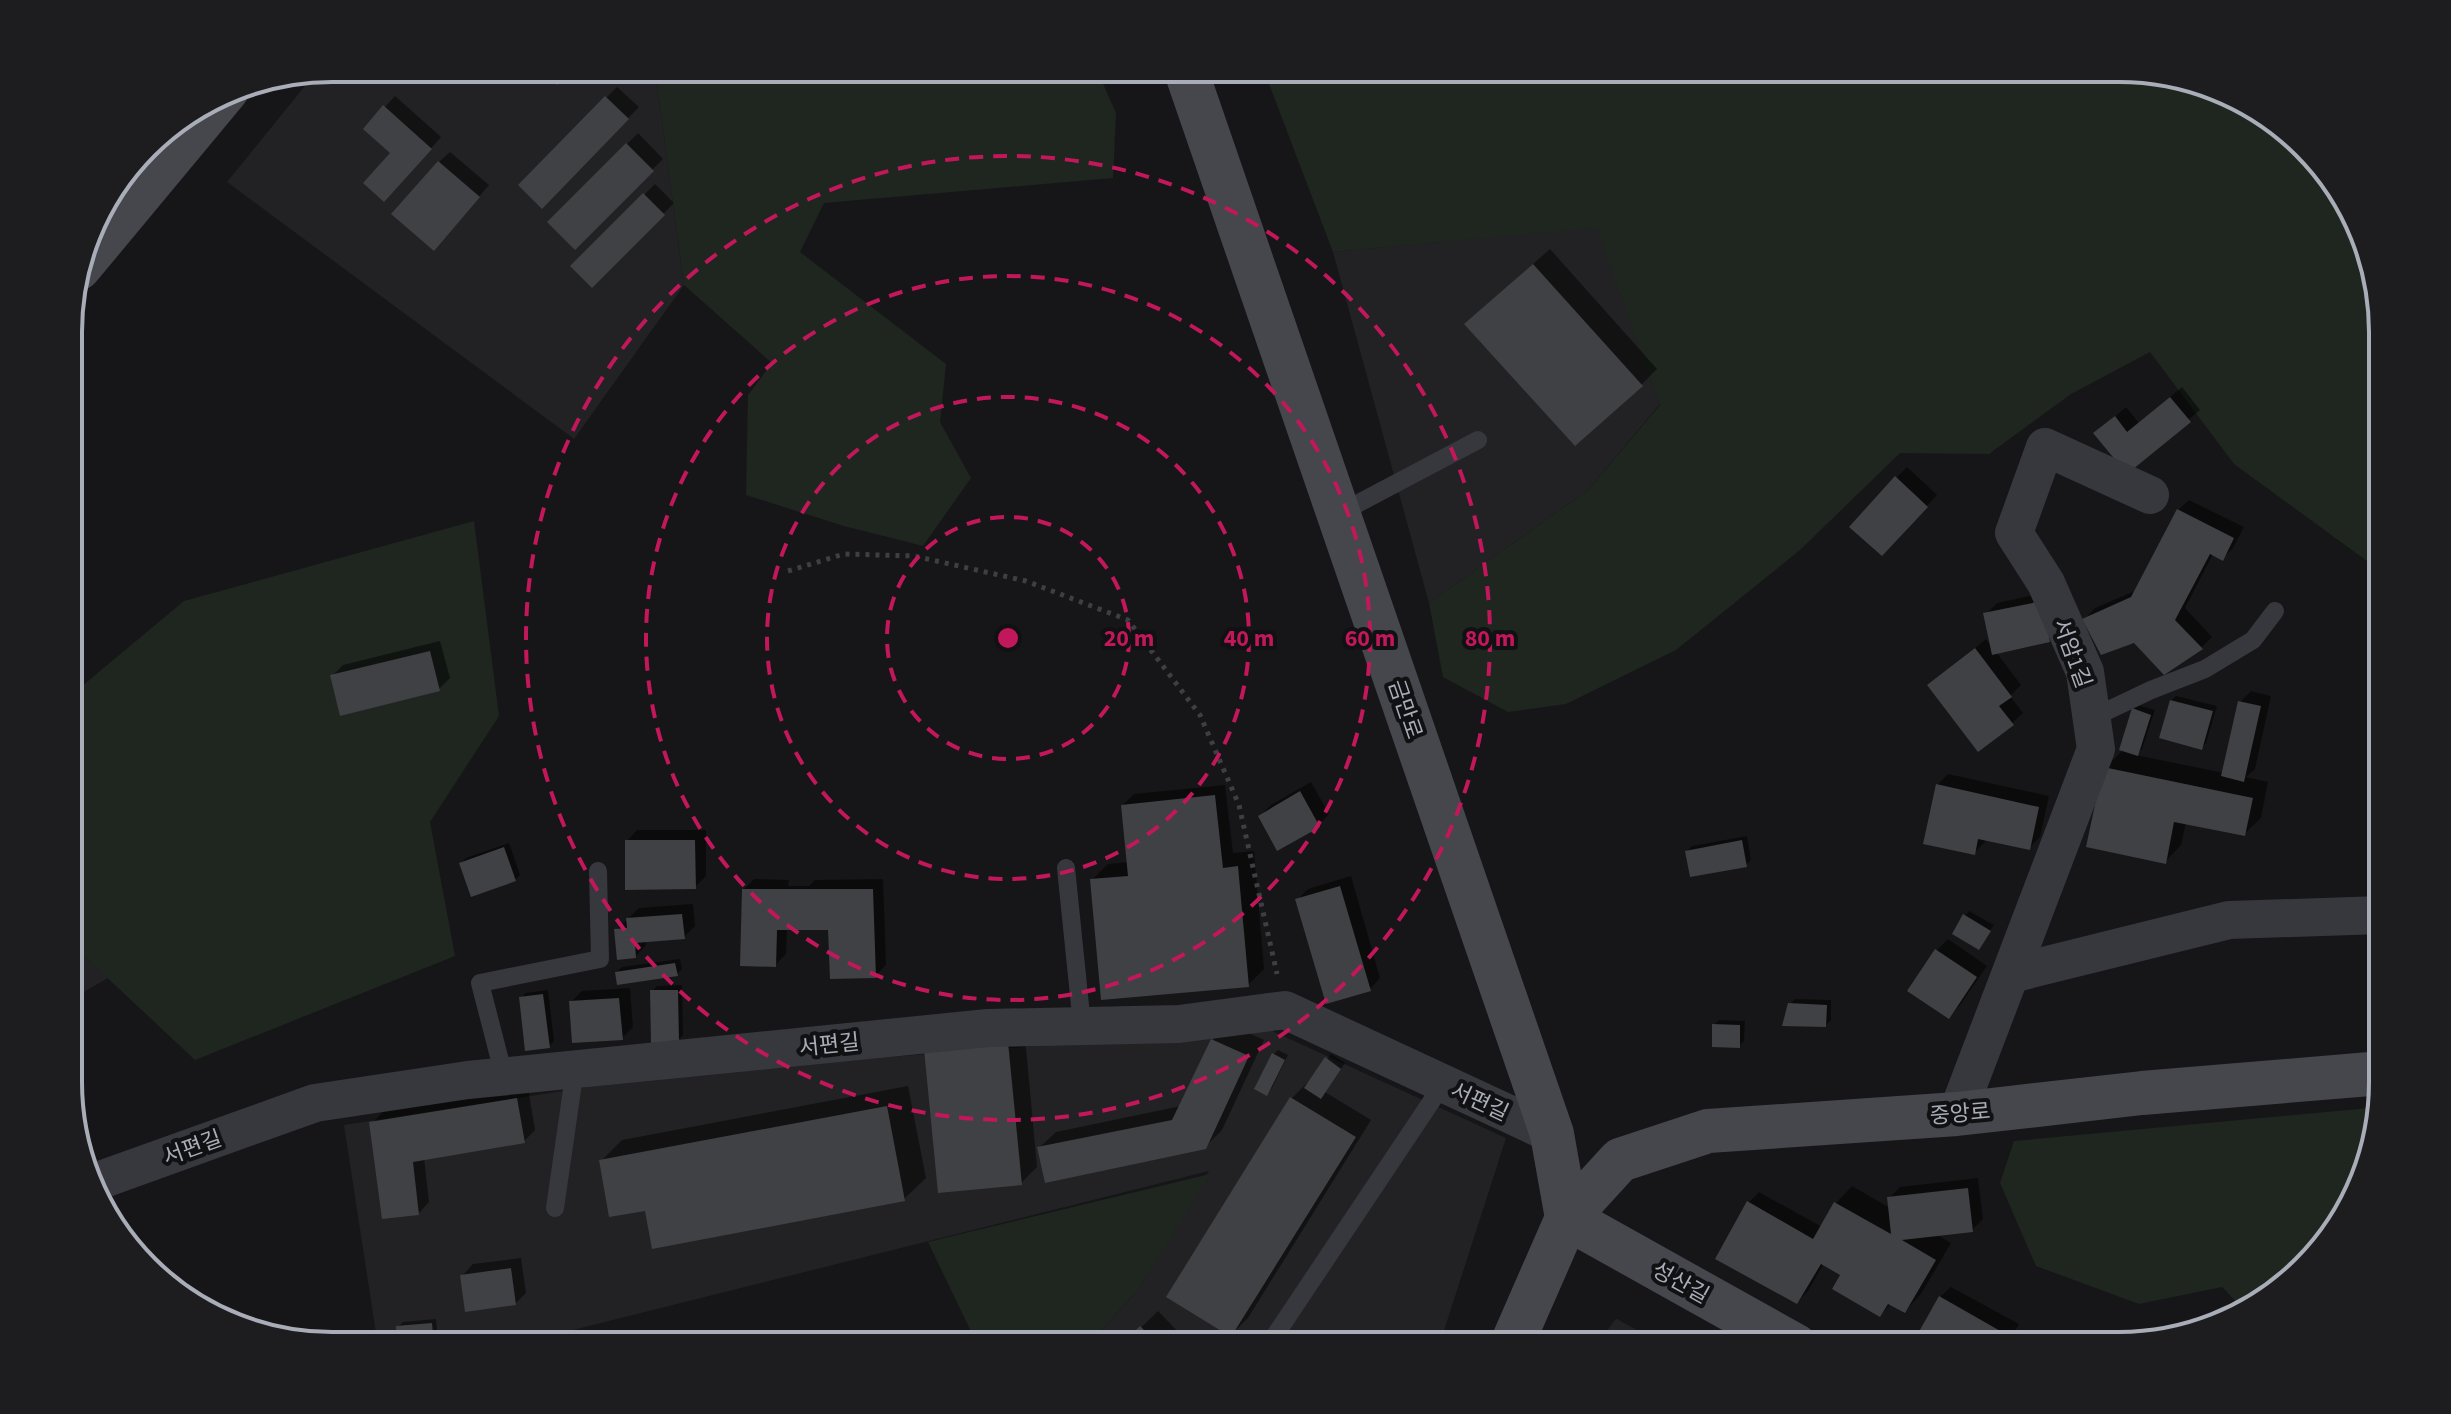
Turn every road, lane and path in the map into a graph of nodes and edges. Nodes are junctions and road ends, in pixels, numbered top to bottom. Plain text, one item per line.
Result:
1 (1190, 83) edge
2 (205, 116) edge
3 (97, 246) edge
4 (1478, 440) dead end
5 (2150, 495) dead end
6 (1338, 514) junction
7 (788, 571) dead end
8 (2275, 611) dead end
9 (2092, 718) junction
10 (1066, 868) dead end
11 (598, 871) dead end
12 (2368, 915) edge
13 (2011, 974) junction
14 (1285, 1010) junction
15 (1082, 1025) junction
16 (575, 1069) junction
17 (2368, 1074) edge
18 (504, 1076) junction
19 (1443, 1084) junction
20 (1957, 1114) junction
21 (1552, 1134) junction
22 (102, 1180) edge
23 (555, 1208) dead end
24 (1567, 1218) junction
25 (1278, 1331) edge
26 (1517, 1331) edge
27 (1770, 1331) edge

1 - 6 street, 금만로
2 - 3 street
4 - 6 lane
5 - 9 street, 서암1길
6 - 21 street, 금만로
7 - 14 path
8 - 9 lane
9 - 13 street, 서암1길
10 - 15 lane
11 - 18 lane
12 - 13 street
13 - 20 street, 서암1길
14 - 15 street, 서편길
14 - 19 street, 서편길
15 - 16 street, 서편길
16 - 18 street, 서편길
16 - 23 lane
17 - 20 street, 중앙로
18 - 22 street, 서편길
19 - 21 street, 서편길
19 - 25 lane
20 - 24 street, 중앙로
21 - 24 street, 금만로
24 - 26 street
24 - 27 street, 성산길

